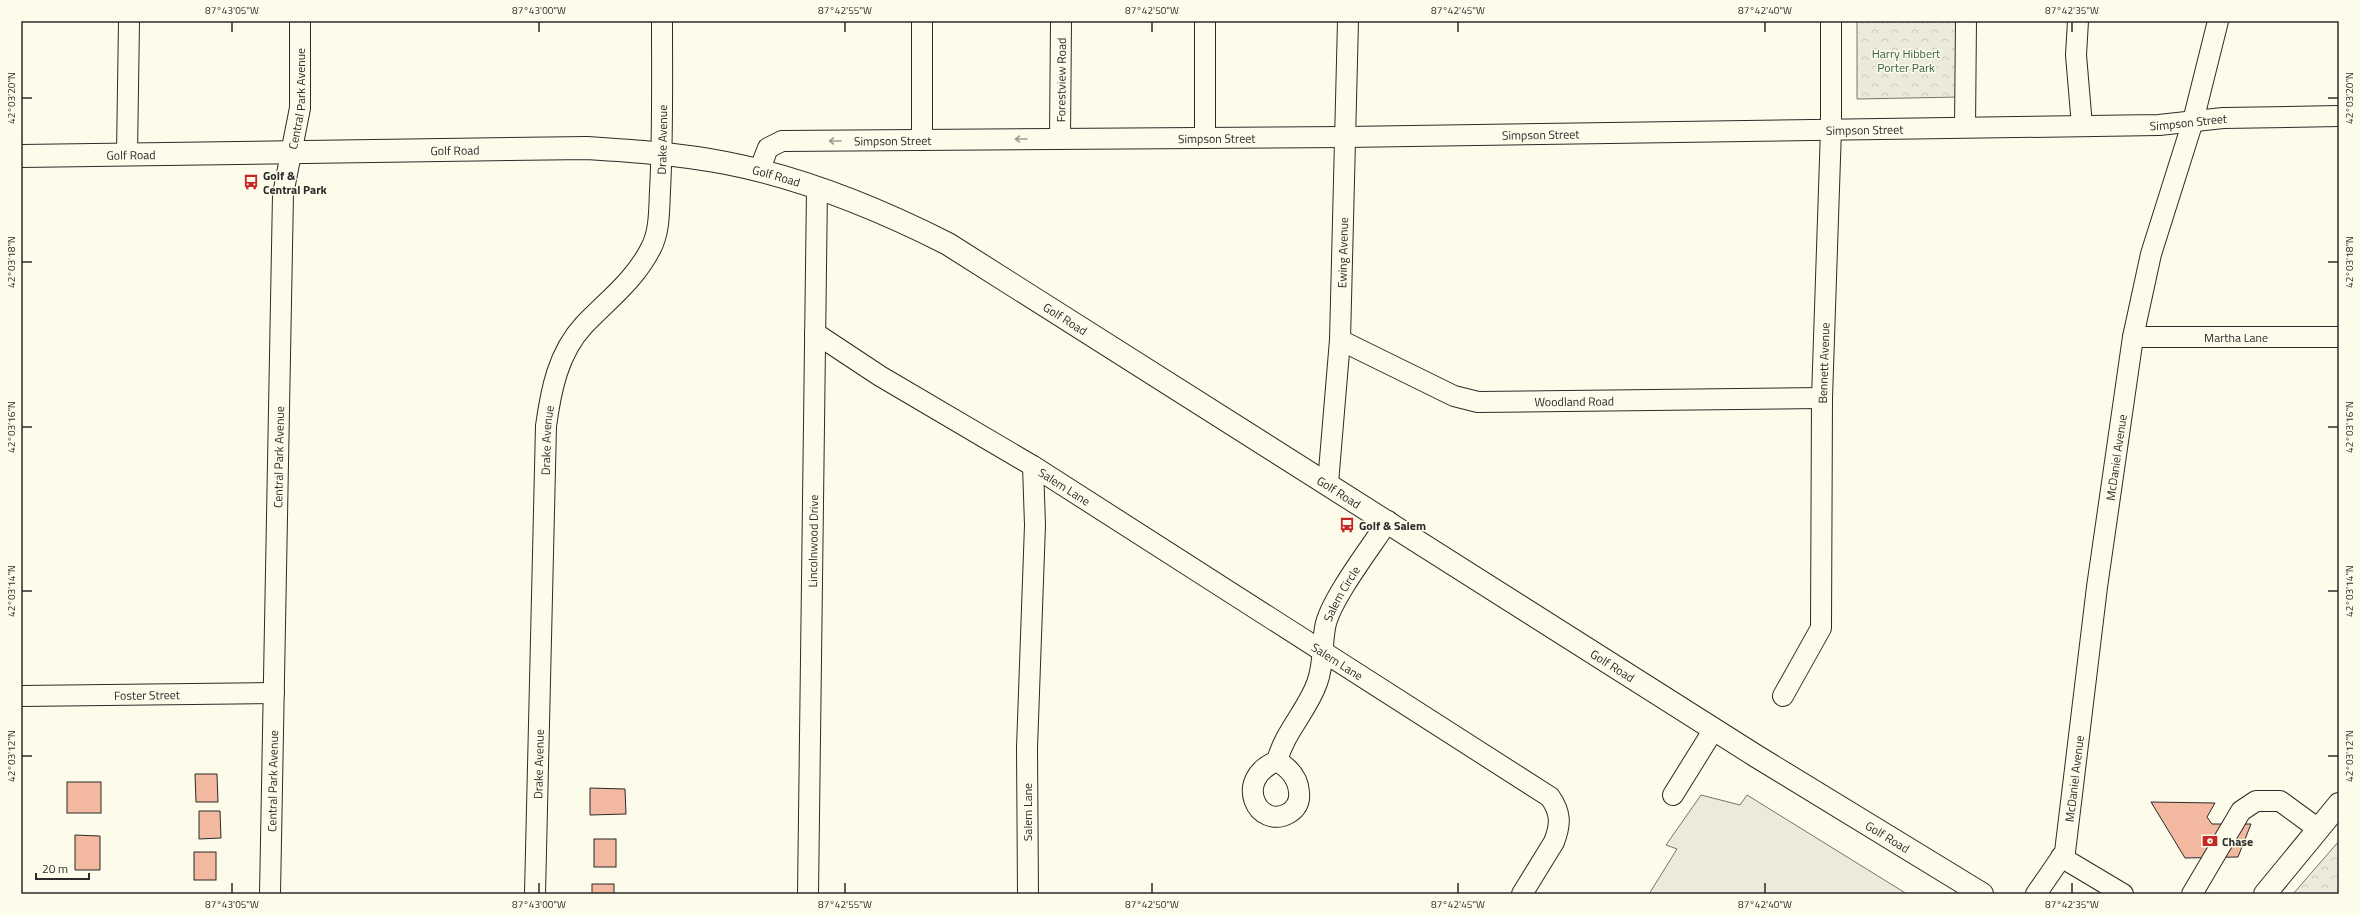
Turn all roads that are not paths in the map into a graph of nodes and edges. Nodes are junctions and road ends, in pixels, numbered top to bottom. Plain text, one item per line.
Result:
1 (129, 21) edge
2 (300, 21) edge
3 (662, 21) edge
4 (922, 21) edge
5 (1061, 21) edge
6 (1205, 21) edge
7 (1348, 21) edge
8 (1831, 21) edge
9 (1966, 21) edge
10 (2078, 21) edge
11 (2218, 21) edge
12 (2339, 116) edge
13 (2193, 121) junction
14 (2082, 126) junction
15 (1965, 127) junction
16 (1831, 129) junction
17 (1346, 137) junction
18 (1205, 138) junction
19 (1060, 139) junction
20 (922, 140) junction
21 (292, 152) junction
22 (662, 153) junction
23 (127, 154) junction
24 (21, 156) edge
25 (759, 171) junction
26 (817, 189) junction
27 (815, 333) junction
28 (2133, 337) junction
29 (2339, 337) edge
30 (1340, 340) junction
31 (1822, 398) junction
32 (1033, 466) junction
33 (1328, 483) junction
34 (1388, 521) junction
35 (1324, 652) junction
36 (274, 693) junction
37 (21, 696) edge
38 (1783, 696) dead end
39 (1714, 730) junction
40 (1278, 761) dead end
41 (1673, 795) dead end
42 (2339, 804) edge
43 (2317, 828) junction
44 (2062, 857) junction
45 (270, 894) edge
46 (535, 894) edge
47 (808, 894) edge
48 (1028, 894) edge
49 (1522, 894) edge
50 (1982, 894) edge
51 (2036, 894) edge
52 (2123, 894) edge
53 (2192, 894) edge
54 (2265, 894) edge

1 - 23 street
2 - 21 street, Central Park Avenue
3 - 22 street, Drake Avenue
4 - 20 street
5 - 19 street, Forestview Road
6 - 18 street
7 - 17 street, Ewing Avenue
8 - 16 street, Bennett Avenue
9 - 15 street
10 - 14 street
11 - 13 street, McDaniel Avenue
12 - 13 street, Simpson Street
13 - 14 street, Simpson Street
13 - 28 street, McDaniel Avenue
14 - 15 street, Simpson Street
15 - 16 street, Simpson Street
16 - 17 street, Simpson Street
16 - 31 street, Bennett Avenue
17 - 18 street, Simpson Street
17 - 30 street, Ewing Avenue
18 - 19 street, Simpson Street
19 -> 20 street, Simpson Street
20 -> 25 street, Simpson Street
21 - 22 main road, Golf Road
21 - 23 main road, Golf Road
21 - 36 street, Central Park Avenue
22 - 25 main road, Golf Road
22 - 46 street, Drake Avenue
23 - 24 main road, Golf Road
25 - 26 main road, Golf Road
26 - 27 street, Lincolnwood Drive
26 - 33 main road, Golf Road
27 - 32 street, Salem Lane
27 - 47 street, Lincolnwood Drive
28 - 29 street, Martha Lane
28 - 44 street, McDaniel Avenue
30 - 31 street, Woodland Road
30 - 33 street, Ewing Avenue
31 - 38 street, Bennett Avenue
32 - 35 street, Salem Lane
32 - 48 street, Salem Lane
33 - 34 main road, Golf Road
34 - 35 street, Salem Circle
34 - 39 main road, Golf Road
35 - 40 street, Salem Circle
35 - 49 street, Salem Lane
36 - 37 street, Foster Street
36 - 45 street, Central Park Avenue
39 - 41 street
39 - 50 main road, Golf Road
42 - 43 main road
43 - 53 street
43 - 54 main road
44 - 51 street, McDaniel Avenue
44 - 52 street

